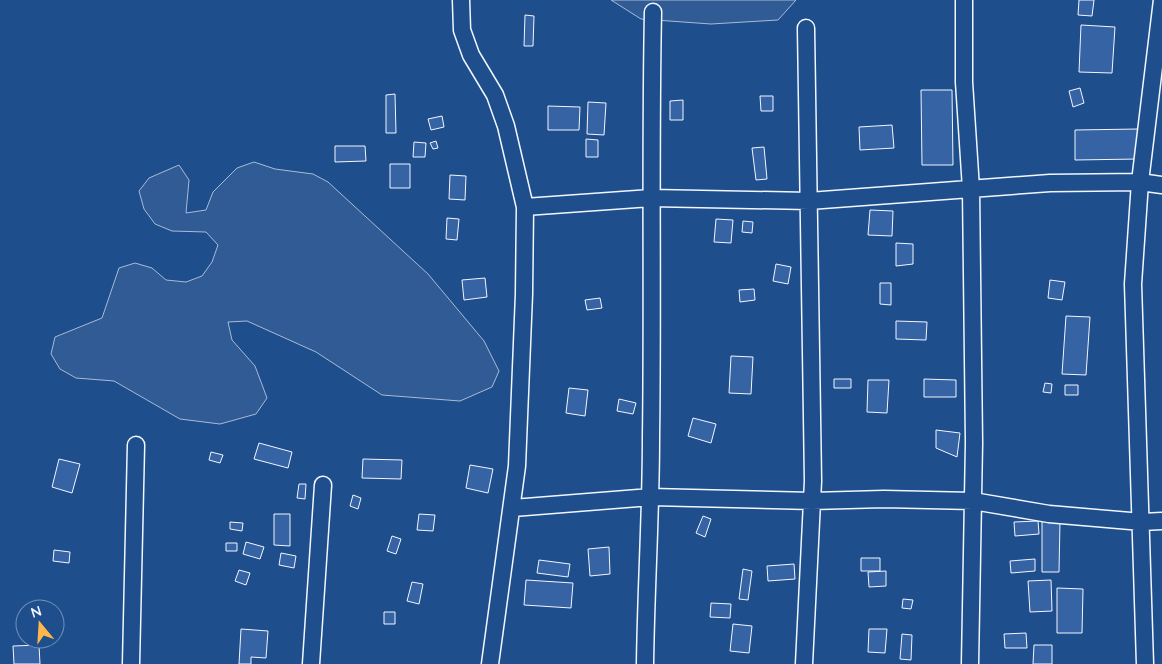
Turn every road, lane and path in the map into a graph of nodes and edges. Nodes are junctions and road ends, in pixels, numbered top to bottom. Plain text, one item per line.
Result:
1 (462, 0) edge
2 (964, 0) edge
3 (1162, 0) edge
4 (653, 12) dead end
5 (806, 28) dead end
6 (1140, 182) junction
7 (1162, 185) edge
8 (970, 189) junction
9 (651, 198) junction
10 (808, 201) junction
11 (525, 207) junction
12 (136, 445) dead end
13 (323, 485) dead end
14 (651, 497) junction
15 (812, 501) junction
16 (973, 501) junction
17 (513, 508) junction
18 (1162, 521) edge
19 (1142, 522) junction
20 (131, 664) edge
21 (311, 664) edge
22 (490, 664) edge
23 (645, 664) edge
24 (804, 664) edge
25 (970, 664) edge
26 (1145, 664) edge

1 - 11 street
2 - 8 street
3 - 6 street
4 - 9 street
5 - 10 street
6 - 7 street
6 - 8 street
6 - 19 street
8 - 10 street
8 - 16 street
9 - 10 street
9 - 11 street
9 - 14 street
10 - 15 street
11 - 17 street
12 - 20 street
13 - 21 street
14 - 15 street
14 - 17 street
14 - 23 street
15 - 16 street
15 - 24 street
16 - 19 street
16 - 25 street
17 - 22 street
18 - 19 street
19 - 26 street

